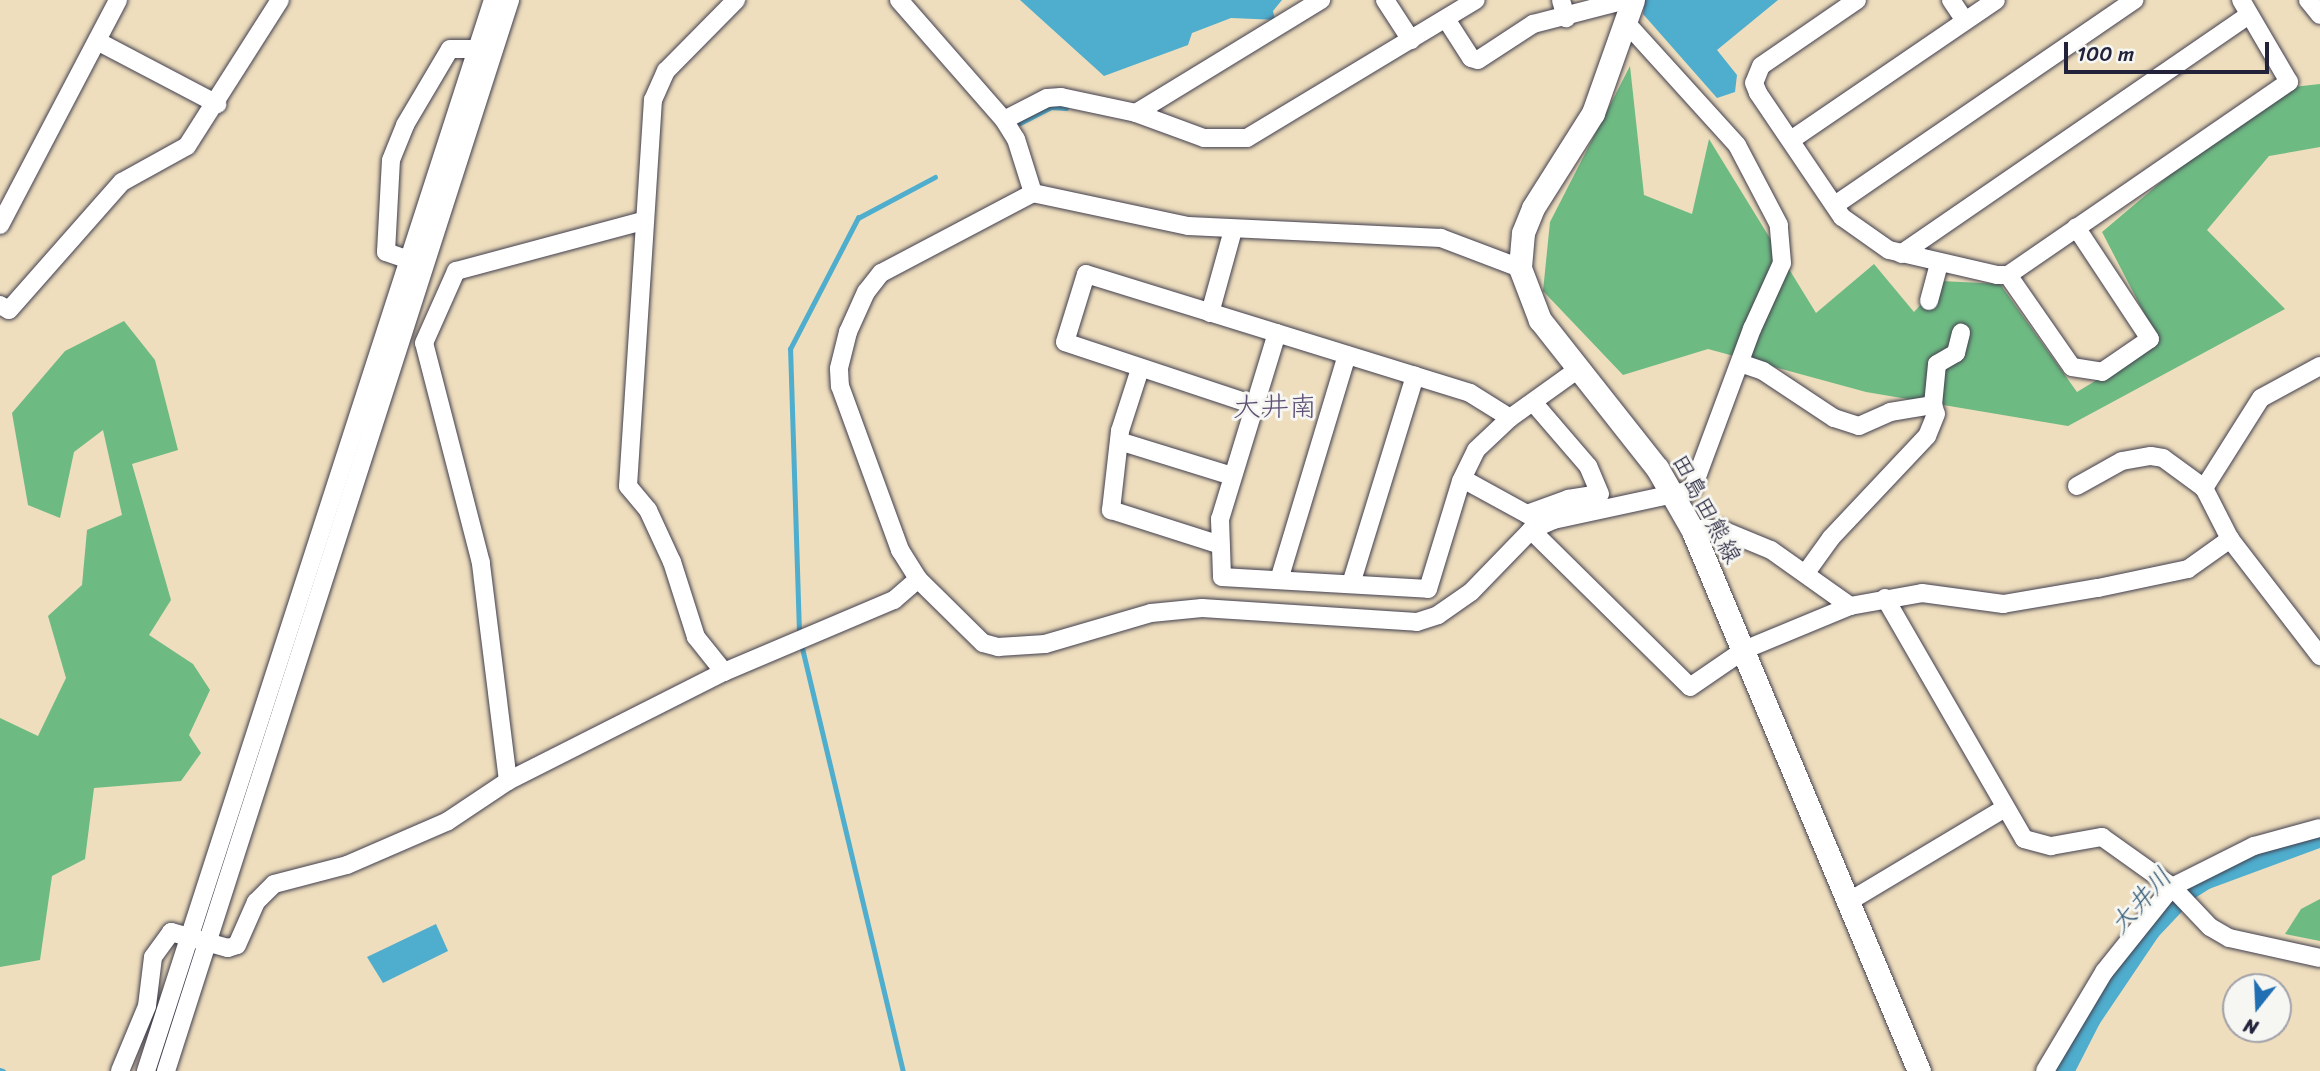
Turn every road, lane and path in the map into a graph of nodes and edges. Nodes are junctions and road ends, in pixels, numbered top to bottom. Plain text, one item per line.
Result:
1 (118, 0) edge
2 (281, 0) edge
3 (493, 0) edge
4 (510, 0) edge
5 (736, 0) edge
6 (899, 0) edge
7 (1321, 0) edge
8 (1385, 0) edge
9 (1476, 0) edge
10 (1561, 0) edge
11 (1626, 0) edge
12 (1633, 0) edge
13 (1857, 0) edge
14 (1951, 0) edge
15 (1996, 0) edge
16 (2134, 0) edge
17 (2308, 0) edge
18 (2244, 8) edge
19 (2320, 15) edge
20 (1566, 18) junction
21 (1446, 19) junction
22 (1965, 22) junction
23 (1628, 25) junction
24 (1411, 40) junction
25 (97, 41) junction
26 (477, 49) junction
27 (217, 104) junction
28 (1136, 113) junction
29 (1004, 120) junction
30 (1791, 140) junction
31 (1033, 193) junction
32 (1835, 205) junction
33 (642, 221) junction
34 (0, 225) edge
35 (2076, 227) junction
36 (1233, 230) junction
37 (1901, 254) junction
38 (408, 260) junction
39 (1939, 264) junction
40 (426, 267) junction
41 (1520, 268) junction
42 (451, 275) junction
43 (2008, 275) junction
44 (1929, 301) dead end
45 (0, 304) edge
46 (1210, 313) junction
47 (1277, 333) junction
48 (1961, 333) dead end
49 (1347, 355) junction
50 (1740, 363) junction
51 (2320, 366) edge
52 (1140, 369) junction
53 (1577, 370) junction
54 (1415, 376) junction
55 (1533, 401) junction
56 (1254, 405) junction
57 (1933, 405) junction
58 (1510, 418) junction
59 (1119, 441) junction
60 (1232, 476) junction
61 (1463, 479) junction
62 (2077, 486) dead end
63 (2204, 488) junction
64 (1674, 496) junction
65 (1692, 529) junction
66 (1531, 530) junction
67 (2230, 539) junction
68 (1221, 545) junction
69 (1805, 574) junction
70 (918, 579) junction
71 (1279, 580) junction
72 (1351, 584) junction
73 (1885, 598) junction
74 (1850, 606) junction
75 (1744, 650) junction
76 (2320, 656) edge
77 (724, 672) junction
78 (508, 781) junction
79 (2005, 808) junction
80 (2320, 828) edge
81 (2172, 887) junction
82 (1848, 902) junction
83 (190, 938) junction
84 (209, 944) junction
85 (2320, 958) edge
86 (120, 1071) edge
87 (146, 1071) edge
88 (166, 1071) edge
89 (1919, 1071) edge
90 (2045, 1071) edge

1 - 25 street
2 - 27 street
3 - 26 street
4 - 40 street
5 - 33 street
6 - 29 street
7 - 28 street
8 - 24 street
9 - 21 street
10 - 20 street
11 - 20 street
12 - 23 main road, 田島田熊線
13 - 30 street
14 - 22 street
15 - 22 street
16 - 32 street
17 - 19 street
18 - 35 street
18 - 37 street
20 - 21 street
21 - 24 street
22 - 30 street
23 - 41 main road, 田島田熊線
23 - 50 street
24 - 28 street
25 - 27 street
25 - 34 street
26 - 38 street
26 - 38 street
27 - 45 street
28 - 29 street
29 - 31 street
30 - 32 street
31 - 36 street
31 - 70 street
32 - 37 street
33 - 42 street
33 - 77 street
35 - 43 street
35 - 43 street
36 - 41 street
36 - 46 street
37 - 39 street
38 - 40 street
38 - 83 street
39 - 43 street
39 - 44 street
40 - 42 street
40 - 84 street
41 - 53 main road, 田島田熊線
42 - 78 street
46 - 47 street
46 - 52 street
47 - 49 street
47 - 56 street
48 - 57 street
49 - 54 street
49 - 71 street
50 - 57 street
50 - 64 street
51 - 63 street
52 - 56 street
52 - 59 street
53 - 55 street
53 - 64 main road, 田島田熊線
54 - 58 street
54 - 72 street
55 - 58 street
55 - 61 street
56 - 60 street
57 - 69 street
58 - 61 street
59 - 60 street
59 - 68 street
60 - 68 street
61 - 72 street
62 - 63 street
63 - 67 street
64 - 65 main road, 田島田熊線
64 - 66 street
65 - 69 street
65 - 75 main road, 田島田熊線
66 - 70 street
66 - 75 street
67 - 73 street
67 - 76 street
68 - 71 street
69 - 74 street
70 - 77 street
71 - 72 street
73 - 74 street
73 - 79 street
74 - 75 street
75 - 82 main road, 田島田熊線
77 - 78 street
78 - 84 street
79 - 81 street
79 - 82 street
80 - 81 street
81 - 85 street
81 - 90 street
82 - 89 main road, 田島田熊線
83 - 84 street
83 - 86 street
83 - 87 street
84 - 88 street

